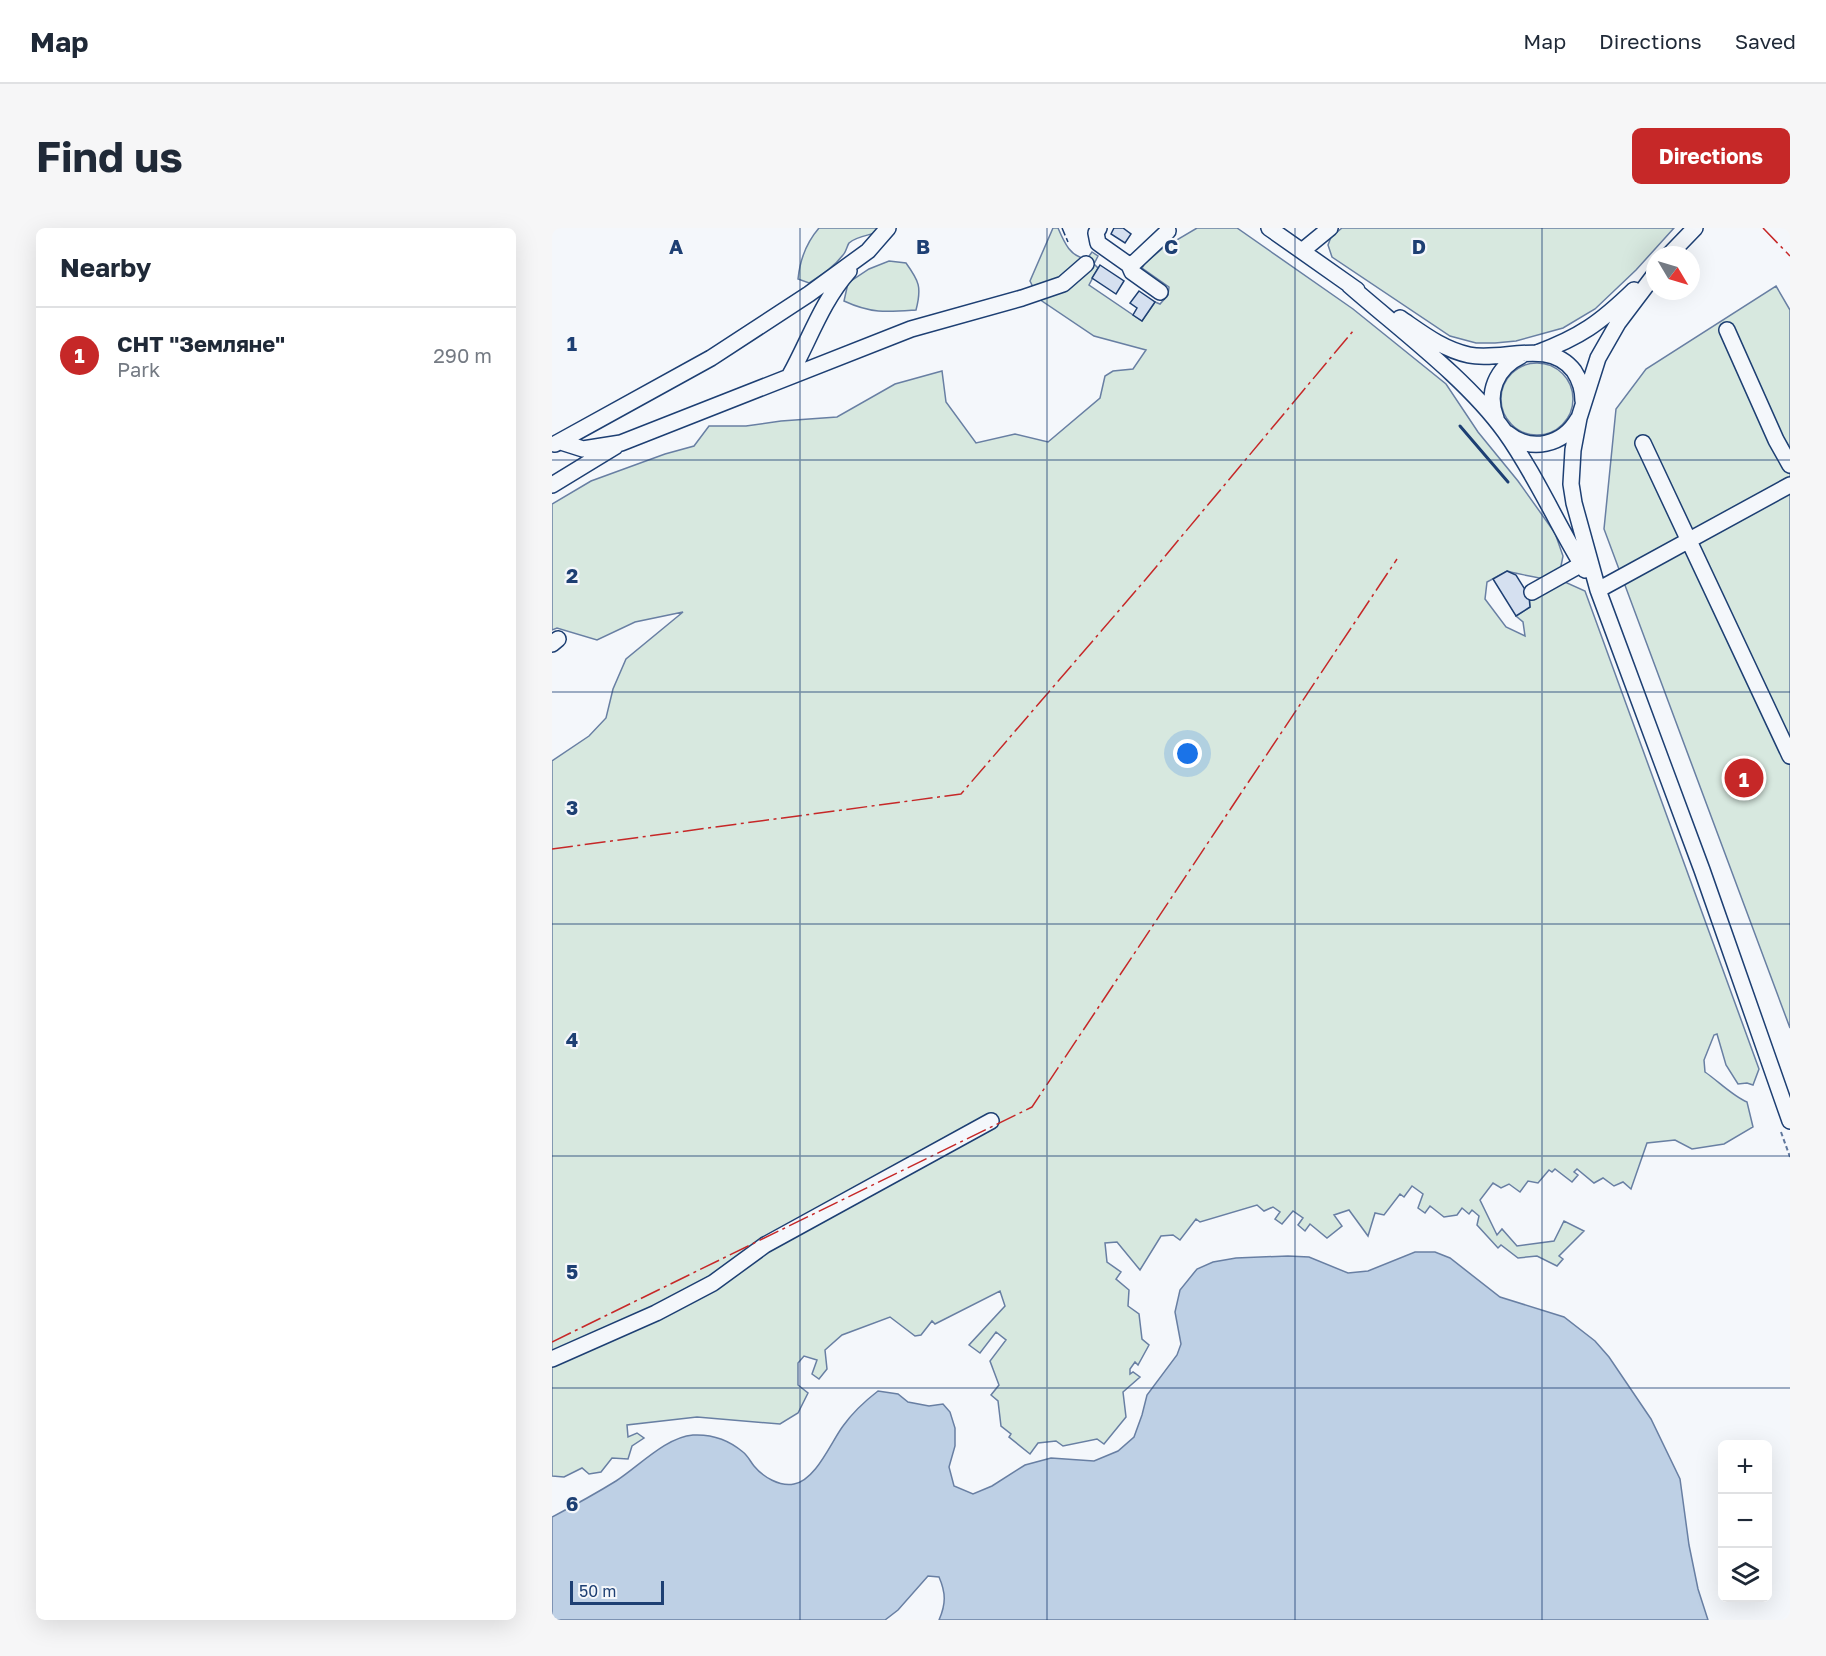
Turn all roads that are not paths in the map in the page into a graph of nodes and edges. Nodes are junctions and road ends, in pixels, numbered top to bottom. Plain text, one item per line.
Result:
1 (888, 228) edge
2 (1099, 228) edge
3 (1269, 228) edge
4 (1330, 228) edge
5 (1695, 228) edge
6 (1165, 229) edge
7 (1678, 246) edge
8 (868, 251) junction
9 (1302, 251) junction
10 (1086, 264) dead end
11 (1128, 265) junction
12 (1646, 277) edge
13 (1350, 285) junction
14 (1646, 286) edge
15 (1160, 292) dead end
16 (1727, 330) dead end
17 (1533, 353) junction
18 (790, 375) junction
19 (1581, 413) junction
20 (1502, 429) junction
21 (621, 443) junction
22 (1643, 443) dead end
23 (556, 444) edge
24 (1790, 465) edge
25 (552, 485) edge
26 (1790, 485) edge
27 (1689, 541) junction
28 (1582, 564) junction
29 (1598, 590) junction
30 (1532, 592) dead end
31 (1790, 756) edge
32 (1788, 1112) edge
33 (991, 1121) dead end
34 (552, 1359) edge

1 - 8 street
2 - 11 street
3 - 9 street
4 - 9 street
5 - 7 street
6 - 11 street
8 - 18 street
8 - 23 street
9 - 13 street
10 - 18 street
11 - 15 street
12 - 17 street
13 - 17 street
13 - 20 street
14 - 19 street
16 - 24 street
17 - 19 street
17 - 20 street
18 - 21 street
19 - 20 street
19 - 29 street
20 - 28 street
21 - 23 street
21 - 25 street
22 - 27 street
26 - 27 street
27 - 29 street
27 - 31 street
28 - 29 street
28 - 30 street
29 - 32 street
33 - 34 street

